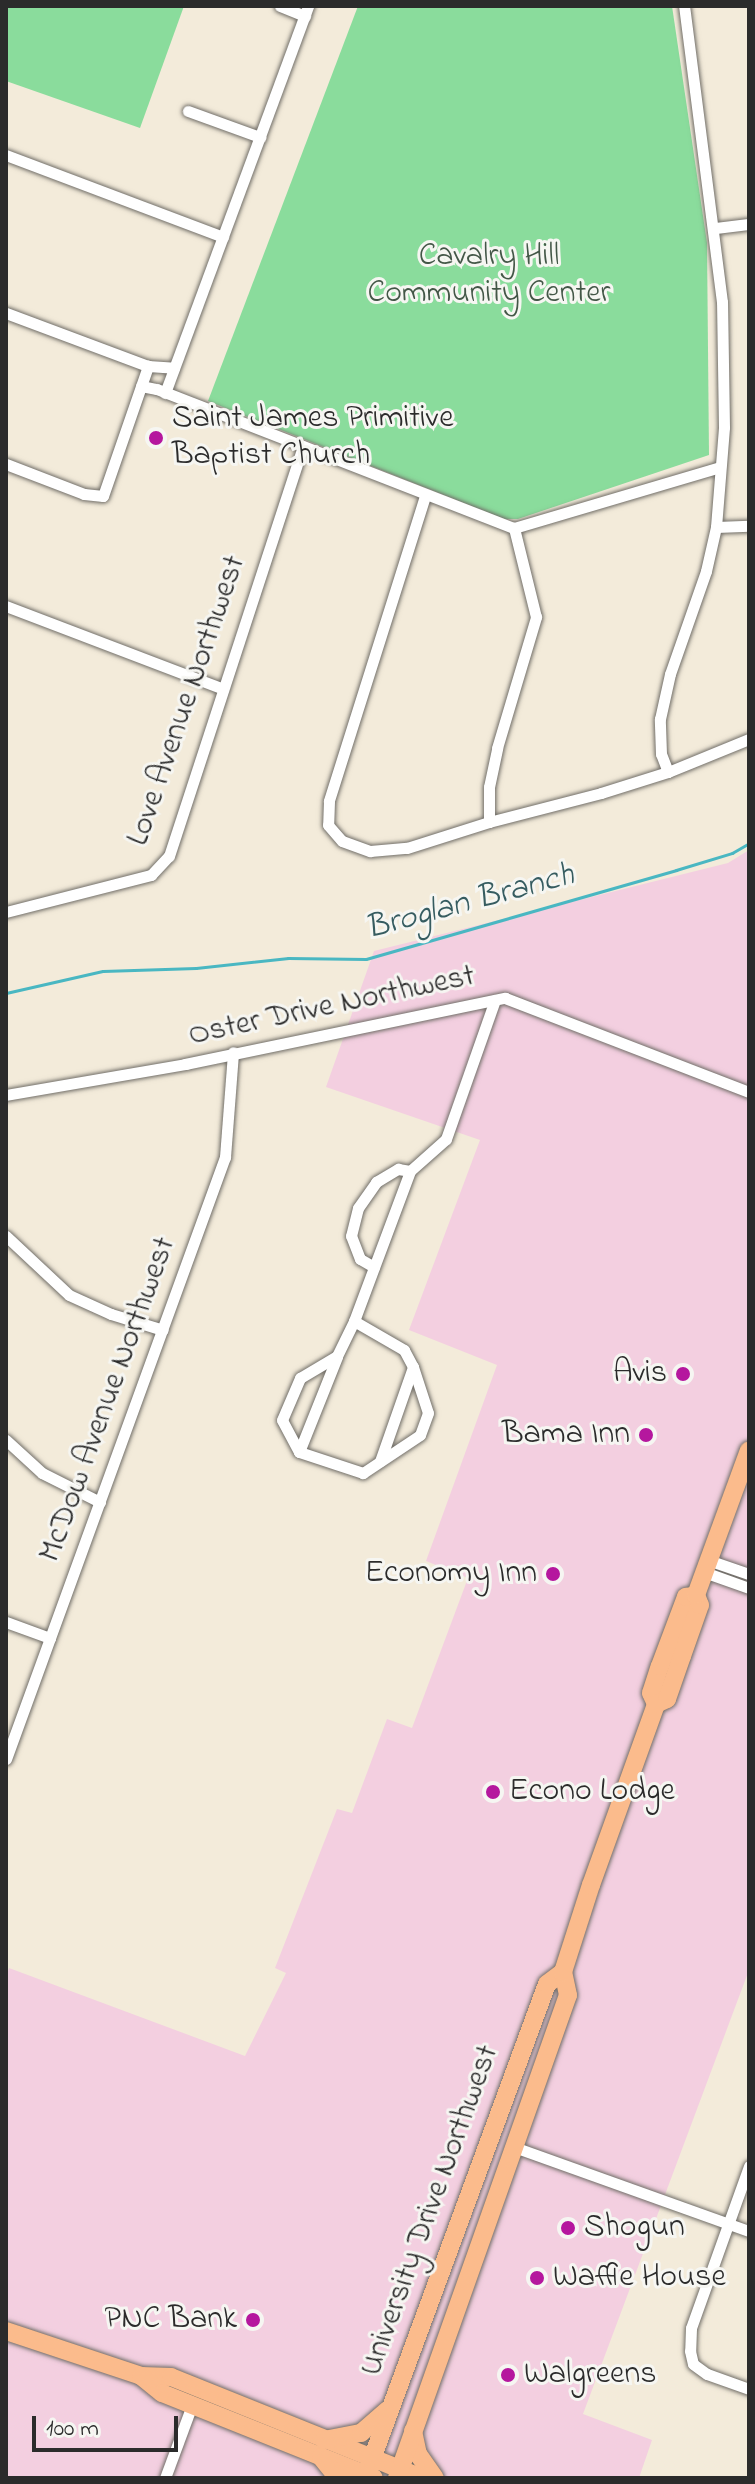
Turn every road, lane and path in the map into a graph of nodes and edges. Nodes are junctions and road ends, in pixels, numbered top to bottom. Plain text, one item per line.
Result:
1 (280, 6) edge
2 (684, 6) edge
3 (306, 11) edge
4 (188, 111) dead end
5 (260, 137) junction
6 (6, 155) edge
7 (749, 224) edge
8 (715, 228) junction
9 (223, 237) junction
10 (6, 313) edge
11 (148, 366) junction
12 (174, 368) junction
13 (141, 386) junction
14 (165, 393) junction
15 (303, 446) junction
16 (6, 464) edge
17 (720, 467) junction
18 (425, 496) junction
19 (749, 526) edge
20 (716, 527) junction
21 (514, 528) junction
22 (6, 606) edge
23 (223, 689) junction
24 (749, 739) edge
25 (668, 772) junction
26 (489, 822) junction
27 (6, 912) edge
28 (495, 1000) junction
29 (233, 1052) junction
30 (749, 1092) edge
31 (6, 1095) edge
32 (410, 1171) junction
33 (6, 1236) edge
34 (374, 1267) junction
35 (354, 1321) junction
36 (163, 1330) junction
37 (337, 1356) junction
38 (413, 1367) junction
39 (6, 1440) edge
40 (749, 1450) edge
41 (299, 1452) junction
42 (379, 1462) junction
43 (100, 1502) junction
44 (706, 1566) junction
45 (749, 1574) edge
46 (749, 1588) edge
47 (6, 1622) edge
48 (50, 1638) junction
49 (6, 1759) edge
50 (563, 1972) junction
51 (514, 2147) junction
52 (749, 2166) edge
53 (729, 2224) junction
54 (749, 2231) edge
55 (6, 2331) edge
56 (141, 2376) junction
57 (749, 2389) edge
58 (192, 2405) junction
59 (392, 2405) junction
60 (413, 2430) junction
61 (323, 2448) junction
62 (370, 2472) edge
63 (398, 2474) edge
64 (165, 2478) edge
65 (338, 2478) edge
66 (422, 2478) edge
67 (435, 2478) edge

1 - 3 street
2 - 8 street
3 - 5 street
4 - 5 street
5 - 9 street
6 - 9 street
7 - 8 street
8 - 17 street
9 - 12 street
10 - 11 street
11 - 12 street
11 - 13 street
12 - 14 street
13 - 14 street
13 - 16 street
14 - 15 street
15 - 18 street
15 - 23 street, Love Avenue Northwest
17 - 20 street
17 - 21 street
18 - 21 street
18 - 26 street
19 - 20 street
20 - 25 street
21 - 26 street
22 - 23 street
23 - 27 street, Love Avenue Northwest
24 - 25 street
25 - 26 street
28 - 29 street, Oster Drive Northwest
28 - 30 street, Oster Drive Northwest
28 - 32 street
29 - 31 street, Oster Drive Northwest
29 - 36 street, McDow Avenue Northwest
32 - 34 street
32 - 34 street
33 - 36 street
34 - 35 street
35 - 37 street
35 - 38 street
36 - 43 street, McDow Avenue Northwest
37 - 41 street
37 - 41 street
38 - 42 street
38 - 42 street
39 - 43 street
40 - 44 main road, University Drive Northwest
41 - 42 street
43 - 48 street, McDow Avenue Northwest
44 - 45 street
44 - 46 street
44 - 50 main road, University Drive Northwest
47 - 48 street
48 - 49 street, McDow Avenue Northwest
50 - 51 main road, University Drive Northwest
50 - 59 main road, University Drive Northwest
51 - 53 street
51 - 60 main road, University Drive Northwest
52 - 53 street
53 - 54 street
53 - 57 street
55 - 56 main road
56 - 58 main road
56 - 61 main road
58 - 61 main road
58 - 64 street
59 - 61 main road
59 - 62 main road, University Drive Northwest
60 - 63 main road, University Drive Northwest
60 - 67 main road
61 - 62 main road
61 - 65 main road
62 - 63 main road
63 - 66 main road

